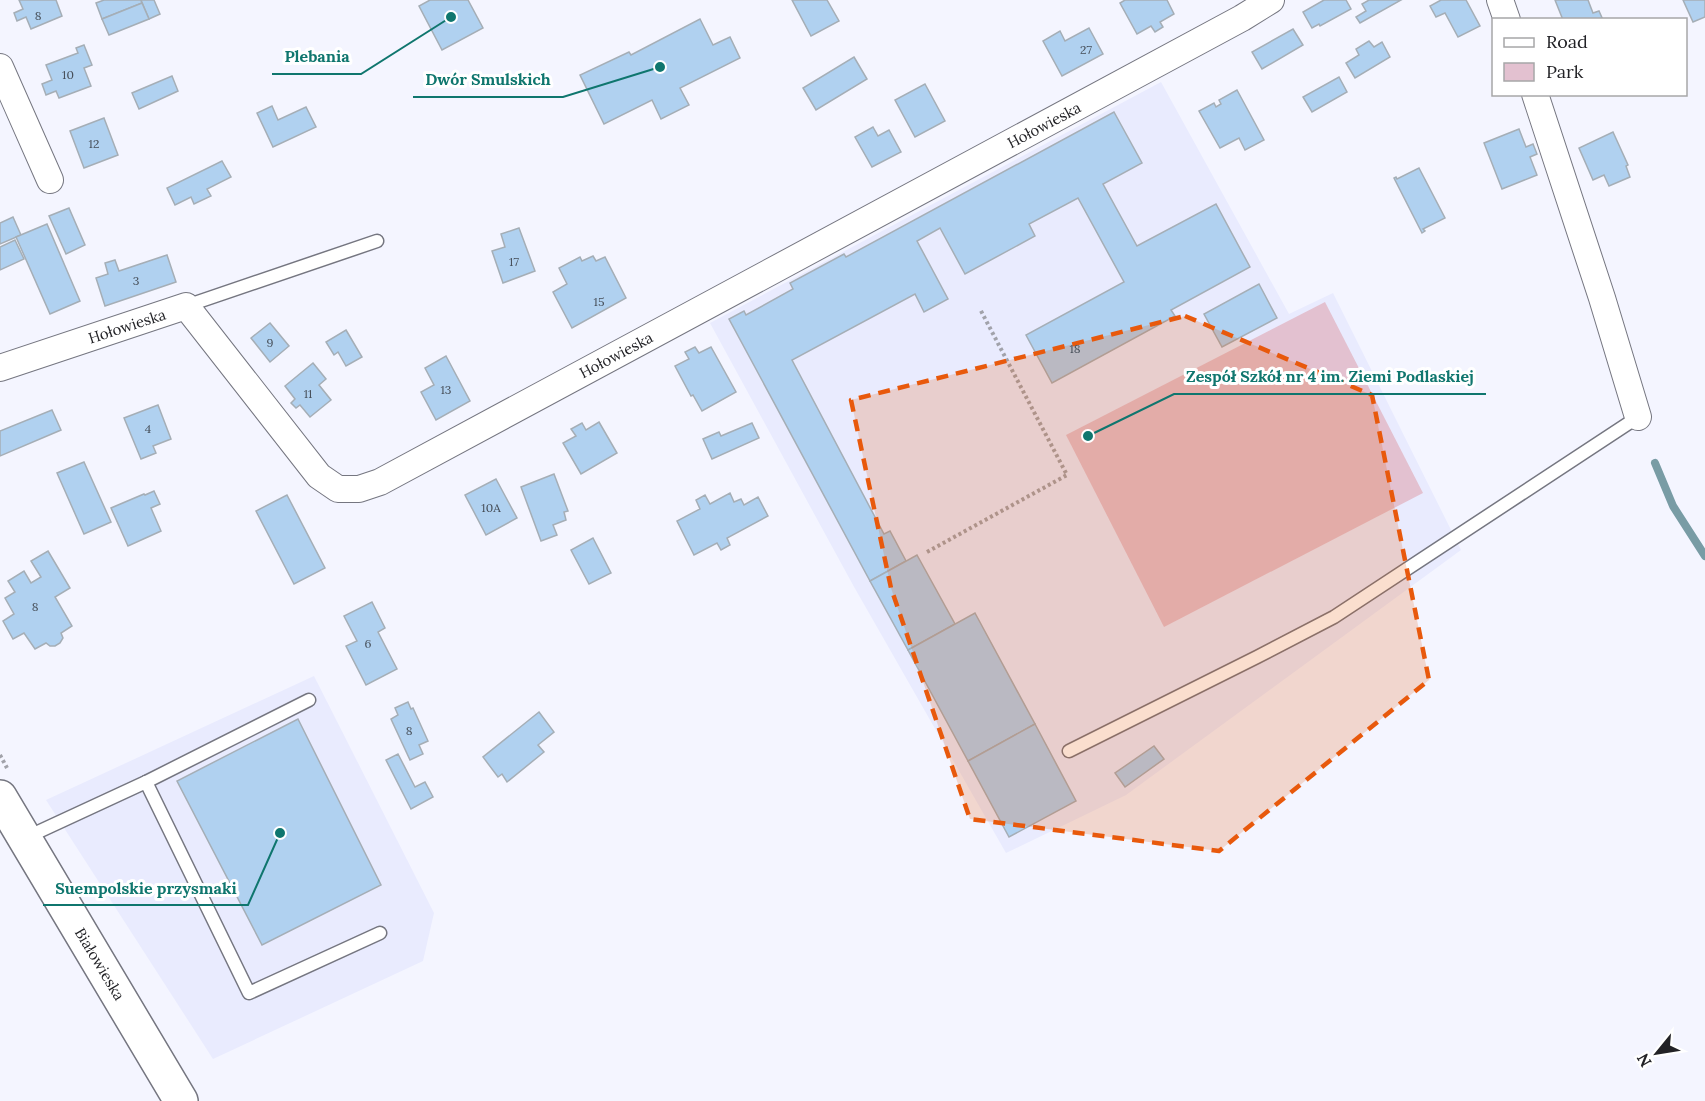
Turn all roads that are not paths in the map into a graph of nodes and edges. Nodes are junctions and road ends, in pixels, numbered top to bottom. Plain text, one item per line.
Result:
1 (1271, 0) edge
2 (1500, 0) edge
3 (1237, 9) edge
4 (1506, 18) edge
5 (0, 67) edge
6 (1536, 96) edge
7 (50, 180) dead end
8 (377, 241) dead end
9 (186, 306) junction
10 (0, 368) edge
11 (1638, 417) joint
12 (309, 700) dead end
13 (1069, 751) dead end
14 (146, 782) junction
15 (0, 797) edge
16 (24, 839) junction
17 (380, 933) dead end
18 (181, 1101) edge

1 - 3 street, Hołowieska
2 - 4 street
3 - 9 street, Hołowieska
5 - 7 street
6 - 11 street
8 - 9 lane
9 - 10 street, Hołowieska
11 - 13 lane
12 - 14 lane
14 - 16 lane
14 - 17 lane
15 - 16 main road, Białowieska
16 - 18 main road, Białowieska

